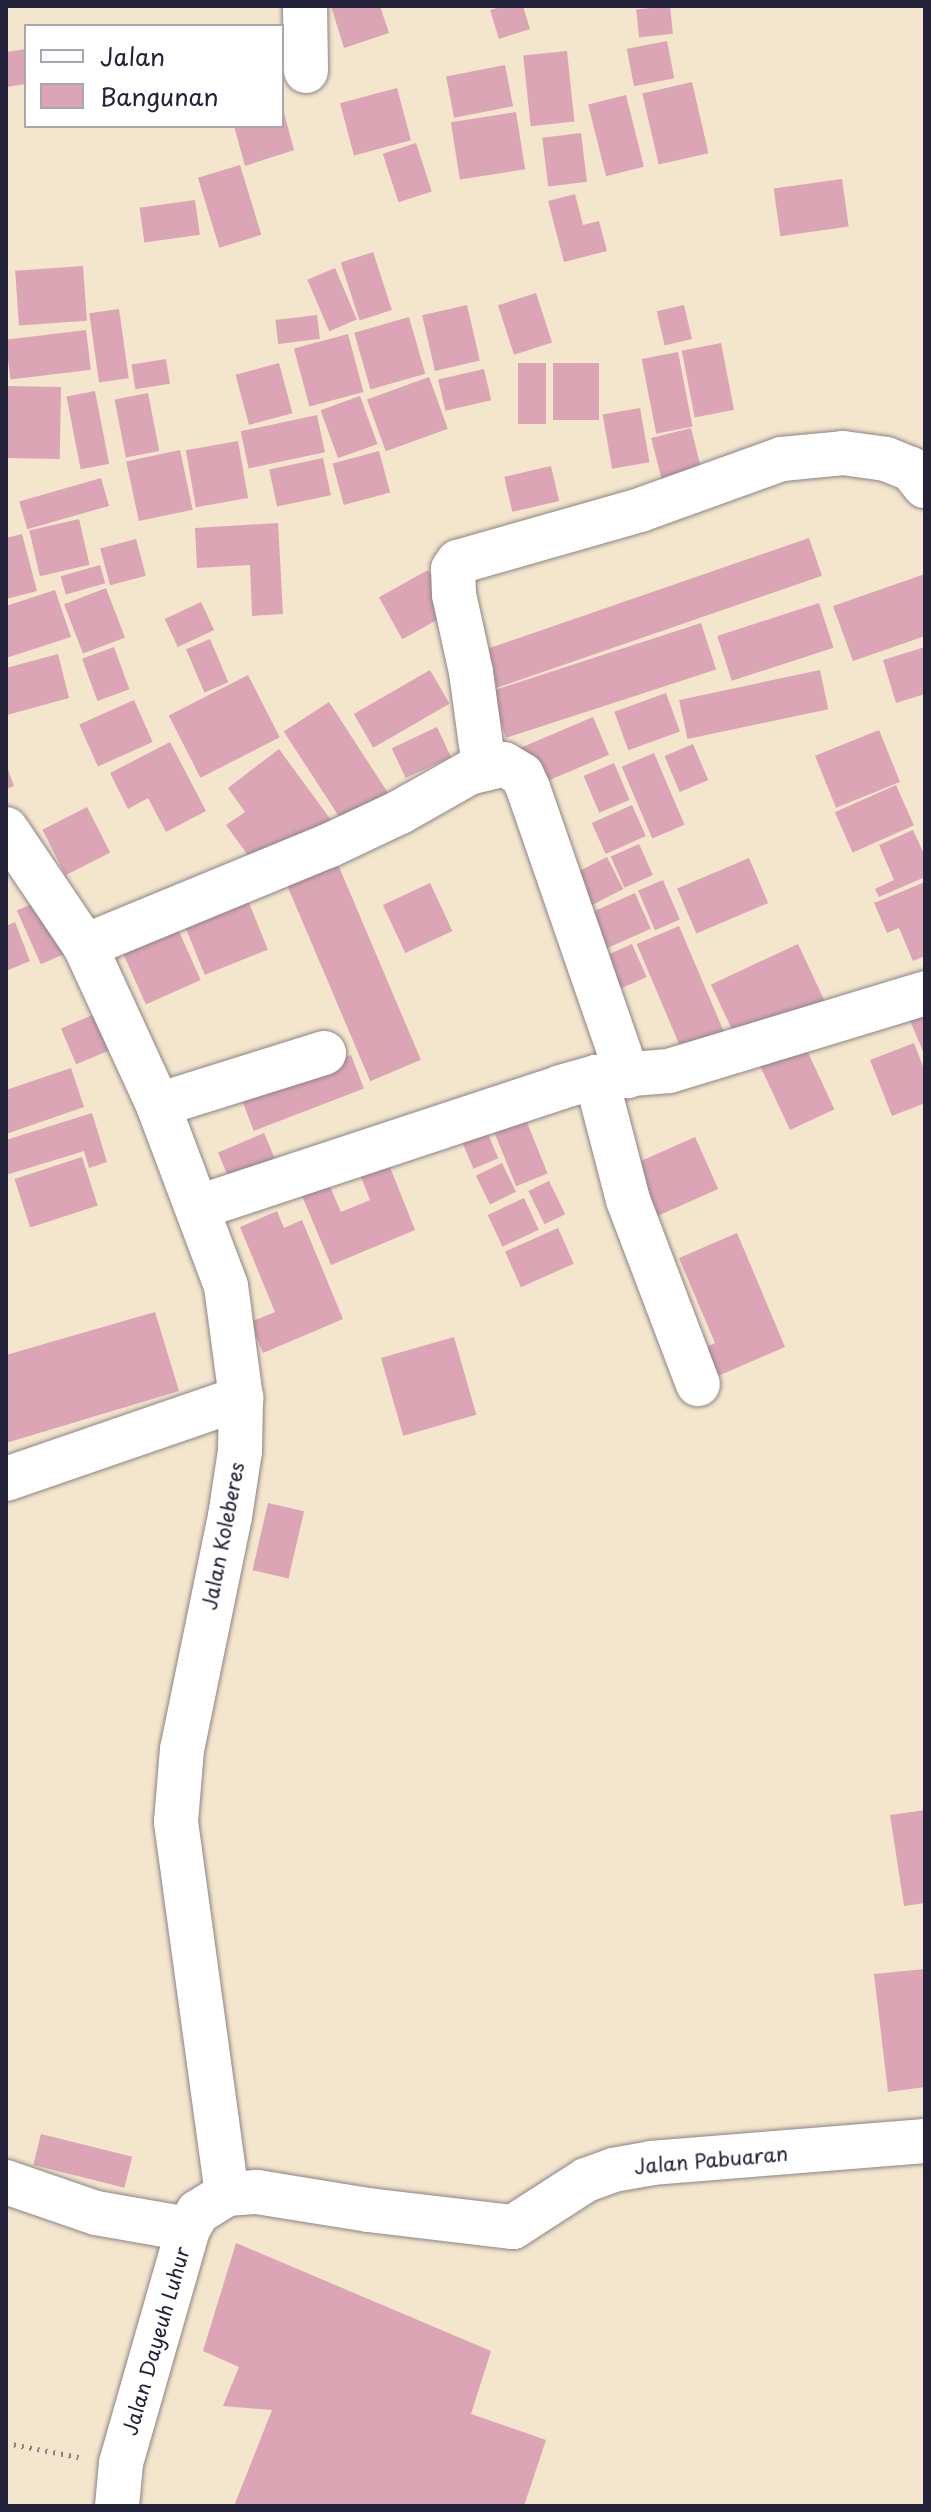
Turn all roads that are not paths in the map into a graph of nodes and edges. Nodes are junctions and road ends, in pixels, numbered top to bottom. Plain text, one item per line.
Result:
1 (305, 6) edge
2 (306, 71) dead end
3 (925, 486) edge
4 (484, 767) junction
5 (6, 829) edge
6 (85, 946) junction
7 (925, 993) edge
8 (324, 1053) dead end
9 (612, 1077) junction
10 (158, 1105) junction
11 (199, 1207) junction
12 (698, 1384) dead end
13 (241, 1398) junction
14 (6, 1479) edge
15 (925, 2141) edge
16 (6, 2182) edge
17 (227, 2194) junction
18 (188, 2229) junction
19 (117, 2506) edge

1 - 2 street
3 - 4 street
4 - 6 street
4 - 9 street
5 - 6 street, Jalan Koleberes
6 - 10 street, Jalan Koleberes
7 - 9 street
8 - 10 street
9 - 11 street
9 - 12 street
10 - 11 street, Jalan Koleberes
11 - 13 street, Jalan Koleberes
13 - 14 street
13 - 17 street, Jalan Koleberes
15 - 17 street, Jalan Pabuaran
16 - 18 street
17 - 18 street, Jalan Dayeuh Luhur
18 - 19 street, Jalan Dayeuh Luhur

